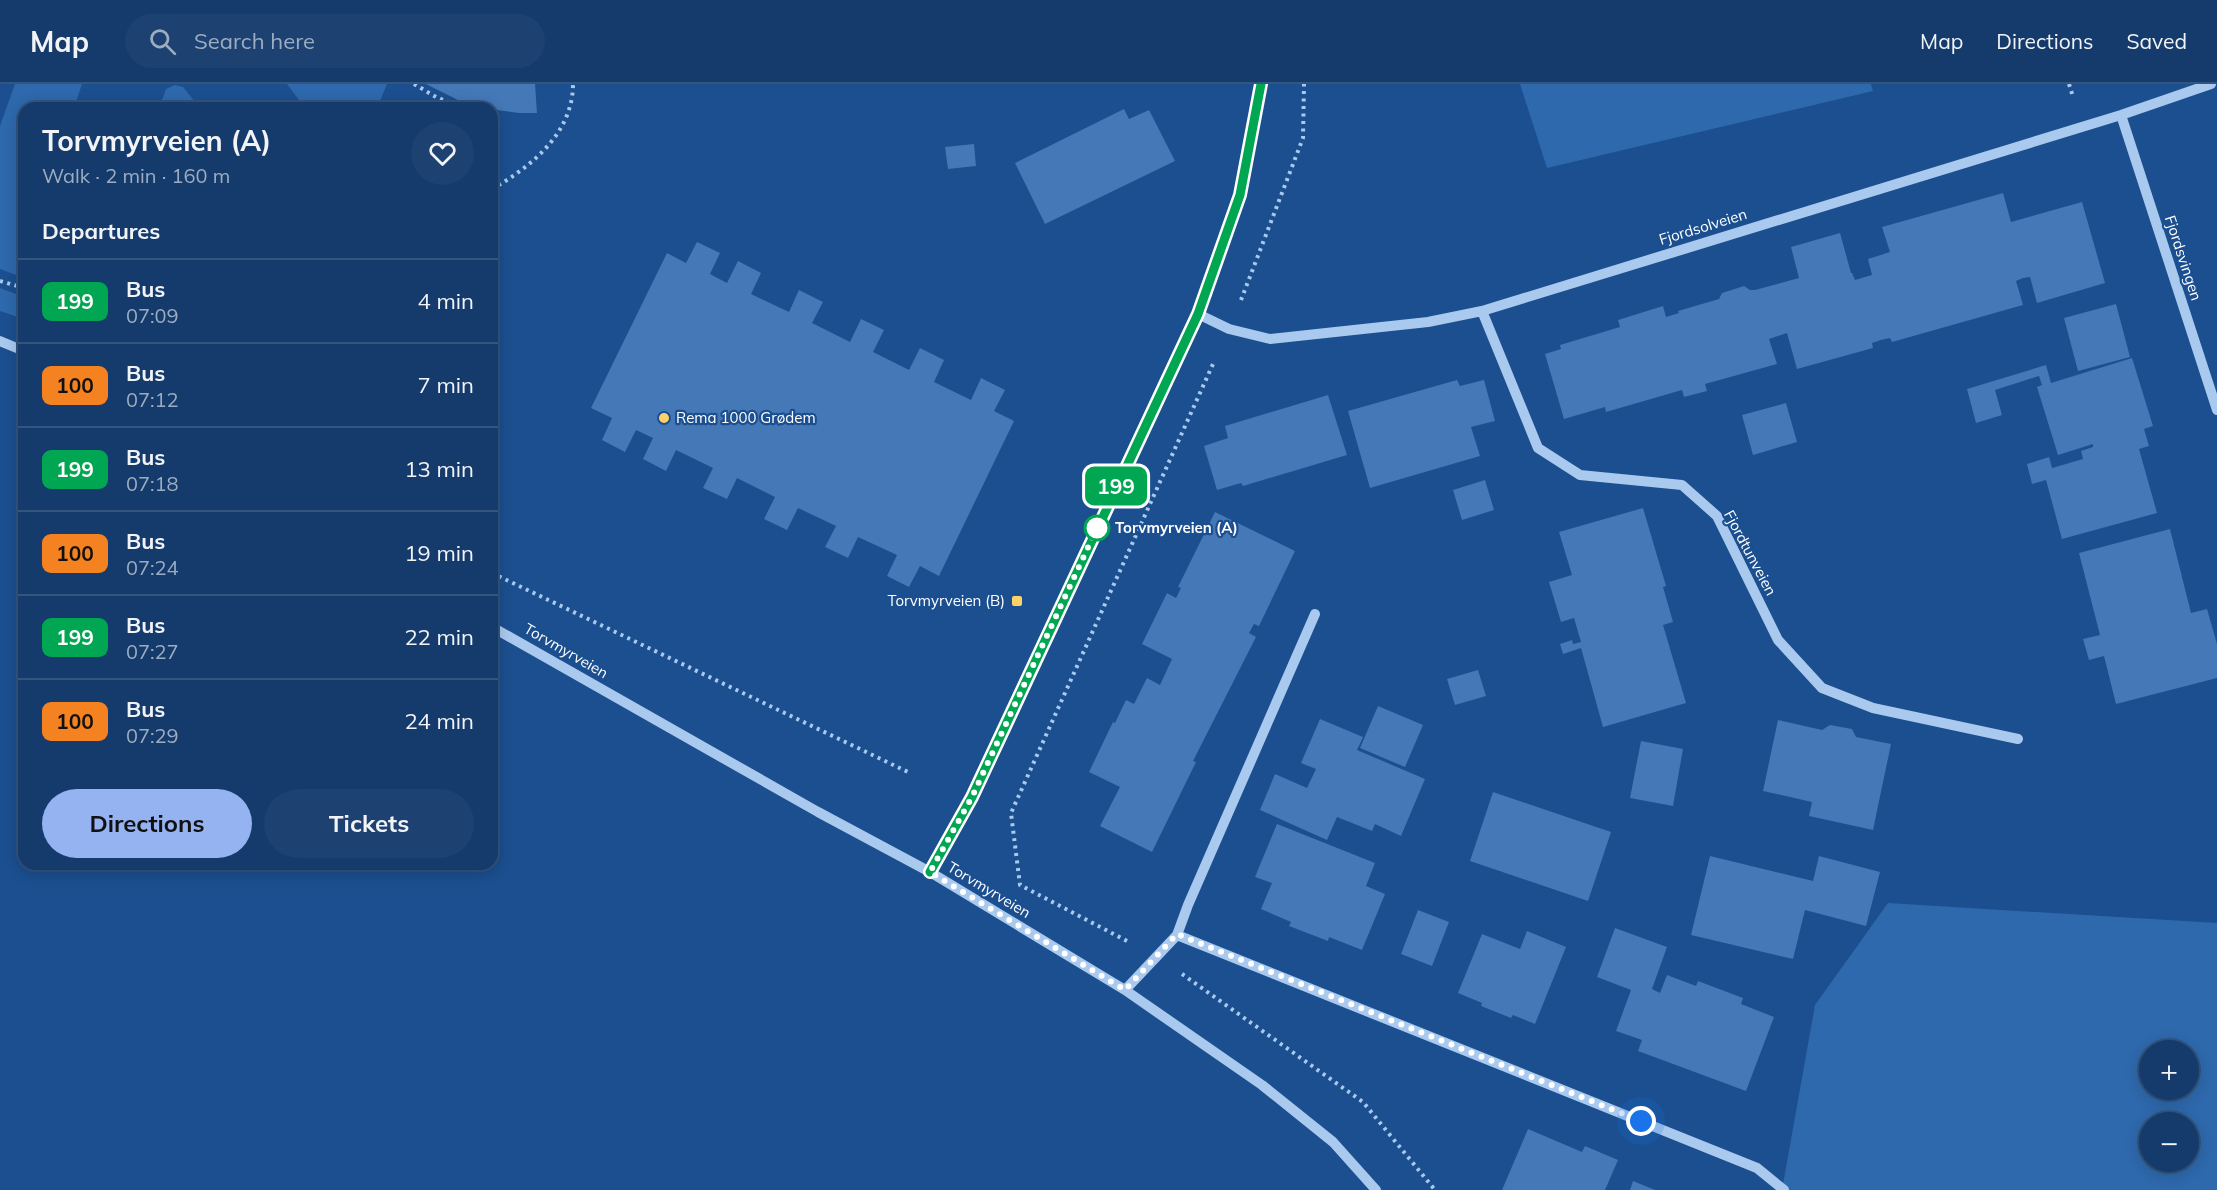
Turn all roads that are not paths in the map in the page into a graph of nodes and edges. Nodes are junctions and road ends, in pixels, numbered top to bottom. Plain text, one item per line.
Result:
1 (1261, 84) edge
2 (2211, 84) edge
3 (2121, 115) junction
4 (1482, 311) junction
5 (1198, 314) junction
6 (0, 341) edge
7 (18, 348) edge
8 (2217, 410) edge
9 (1315, 614) dead end
10 (498, 630) edge
11 (2018, 739) dead end
12 (930, 872) junction
13 (1177, 934) junction
14 (1125, 990) junction
15 (1376, 1190) edge
16 (1784, 1190) edge

1 - 5 street
2 - 3 street, Fjordsolveien
3 - 4 street, Fjordsolveien
3 - 8 street, Fjordsvingen
4 - 5 street, Fjordsolveien
4 - 11 street, Fjordtunveien
5 - 12 street
6 - 7 street
9 - 13 street
10 - 12 street, Torvmyrveien
12 - 14 street, Torvmyrveien
13 - 14 street
13 - 16 street
14 - 15 street, Torvmyrveien

